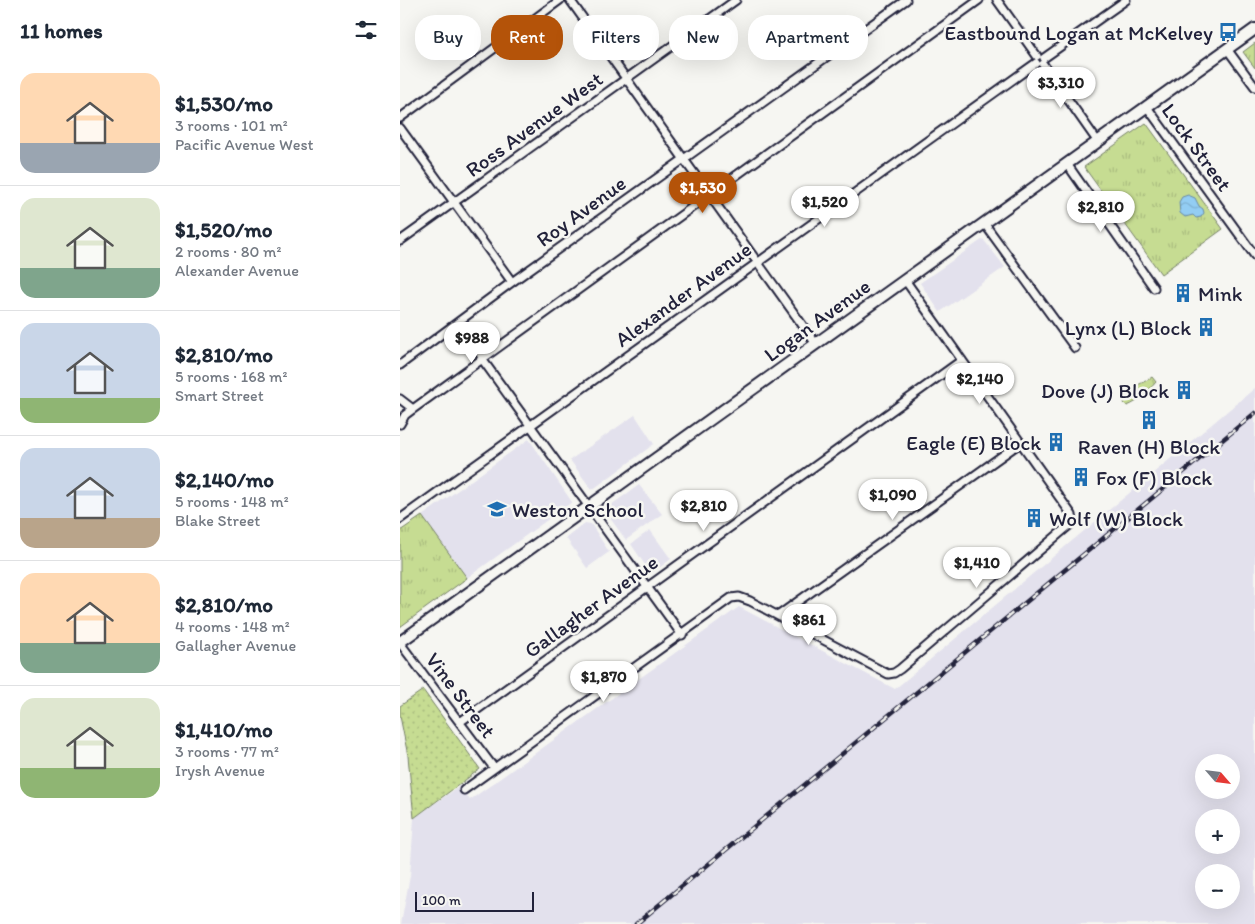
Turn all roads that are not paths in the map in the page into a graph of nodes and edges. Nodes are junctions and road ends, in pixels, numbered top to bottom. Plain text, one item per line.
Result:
1 (560, 0) edge
2 (570, 0) edge
3 (736, 0) edge
4 (906, 0) edge
5 (979, 0) edge
6 (997, 0) edge
7 (1126, 0) edge
8 (1255, 29) edge
9 (1227, 49) junction
10 (1040, 60) junction
11 (626, 79) junction
12 (1255, 88) edge
13 (1147, 107) junction
14 (400, 118) edge
15 (400, 128) edge
16 (1098, 142) junction
17 (684, 159) junction
18 (1067, 164) junction
19 (710, 196) junction
20 (454, 202) junction
21 (984, 223) junction
22 (400, 241) edge
23 (1255, 256) edge
24 (758, 262) junction
25 (905, 280) junction
26 (512, 282) junction
27 (1154, 288) dead end
28 (457, 323) junction
29 (816, 344) junction
30 (1075, 348) dead end
31 (482, 359) junction
32 (962, 360) junction
33 (400, 365) edge
34 (400, 399) edge
35 (413, 409) junction
36 (400, 424) edge
37 (530, 425) junction
38 (1020, 443) junction
39 (589, 506) junction
40 (400, 519) edge
41 (648, 587) junction
42 (779, 616) junction
43 (682, 634) junction
44 (400, 642) edge
45 (460, 722) junction
46 (494, 768) junction
47 (464, 790) dead end

1 - 14 street
2 - 11 street
3 - 11 street, Ross Avenue West
4 - 17 street, Roy Avenue
5 - 19 street
6 - 10 street
7 - 10 street, Alexander Avenue
8 - 9 main road, Logan Avenue
9 - 12 street
9 - 13 main road, Logan Avenue
10 - 16 street
10 - 24 street, Alexander Avenue
11 - 17 street
11 - 20 street, Ross Avenue West
13 - 16 main road, Logan Avenue
13 - 23 street, Lock Street
15 - 20 street
16 - 18 main road, Logan Avenue
17 - 19 street
17 - 26 street, Roy Avenue
18 - 21 main road, Logan Avenue
18 - 27 street
19 - 24 street
19 - 31 street
20 - 22 street, Ross Avenue West
20 - 26 street
21 - 25 main road, Logan Avenue
21 - 30 street
24 - 29 street
24 - 37 street, Alexander Avenue
25 - 29 main road, Logan Avenue
25 - 32 street
26 - 28 street, Roy Avenue
28 - 31 street
28 - 33 street, Roy Avenue
29 - 39 main road, Logan Avenue
31 - 35 street
31 - 37 street
32 - 38 street
32 - 41 street, Gallagher Avenue
34 - 35 street
35 - 36 street
37 - 39 street
37 - 40 street, Alexander Avenue
38 - 42 street
38 - 42 street
39 - 41 street
39 - 44 main road, Logan Avenue
41 - 43 street
41 - 45 street, Gallagher Avenue
42 - 43 street
43 - 46 street
44 - 45 street, Vine Street
45 - 46 street, Vine Street
46 - 47 street

